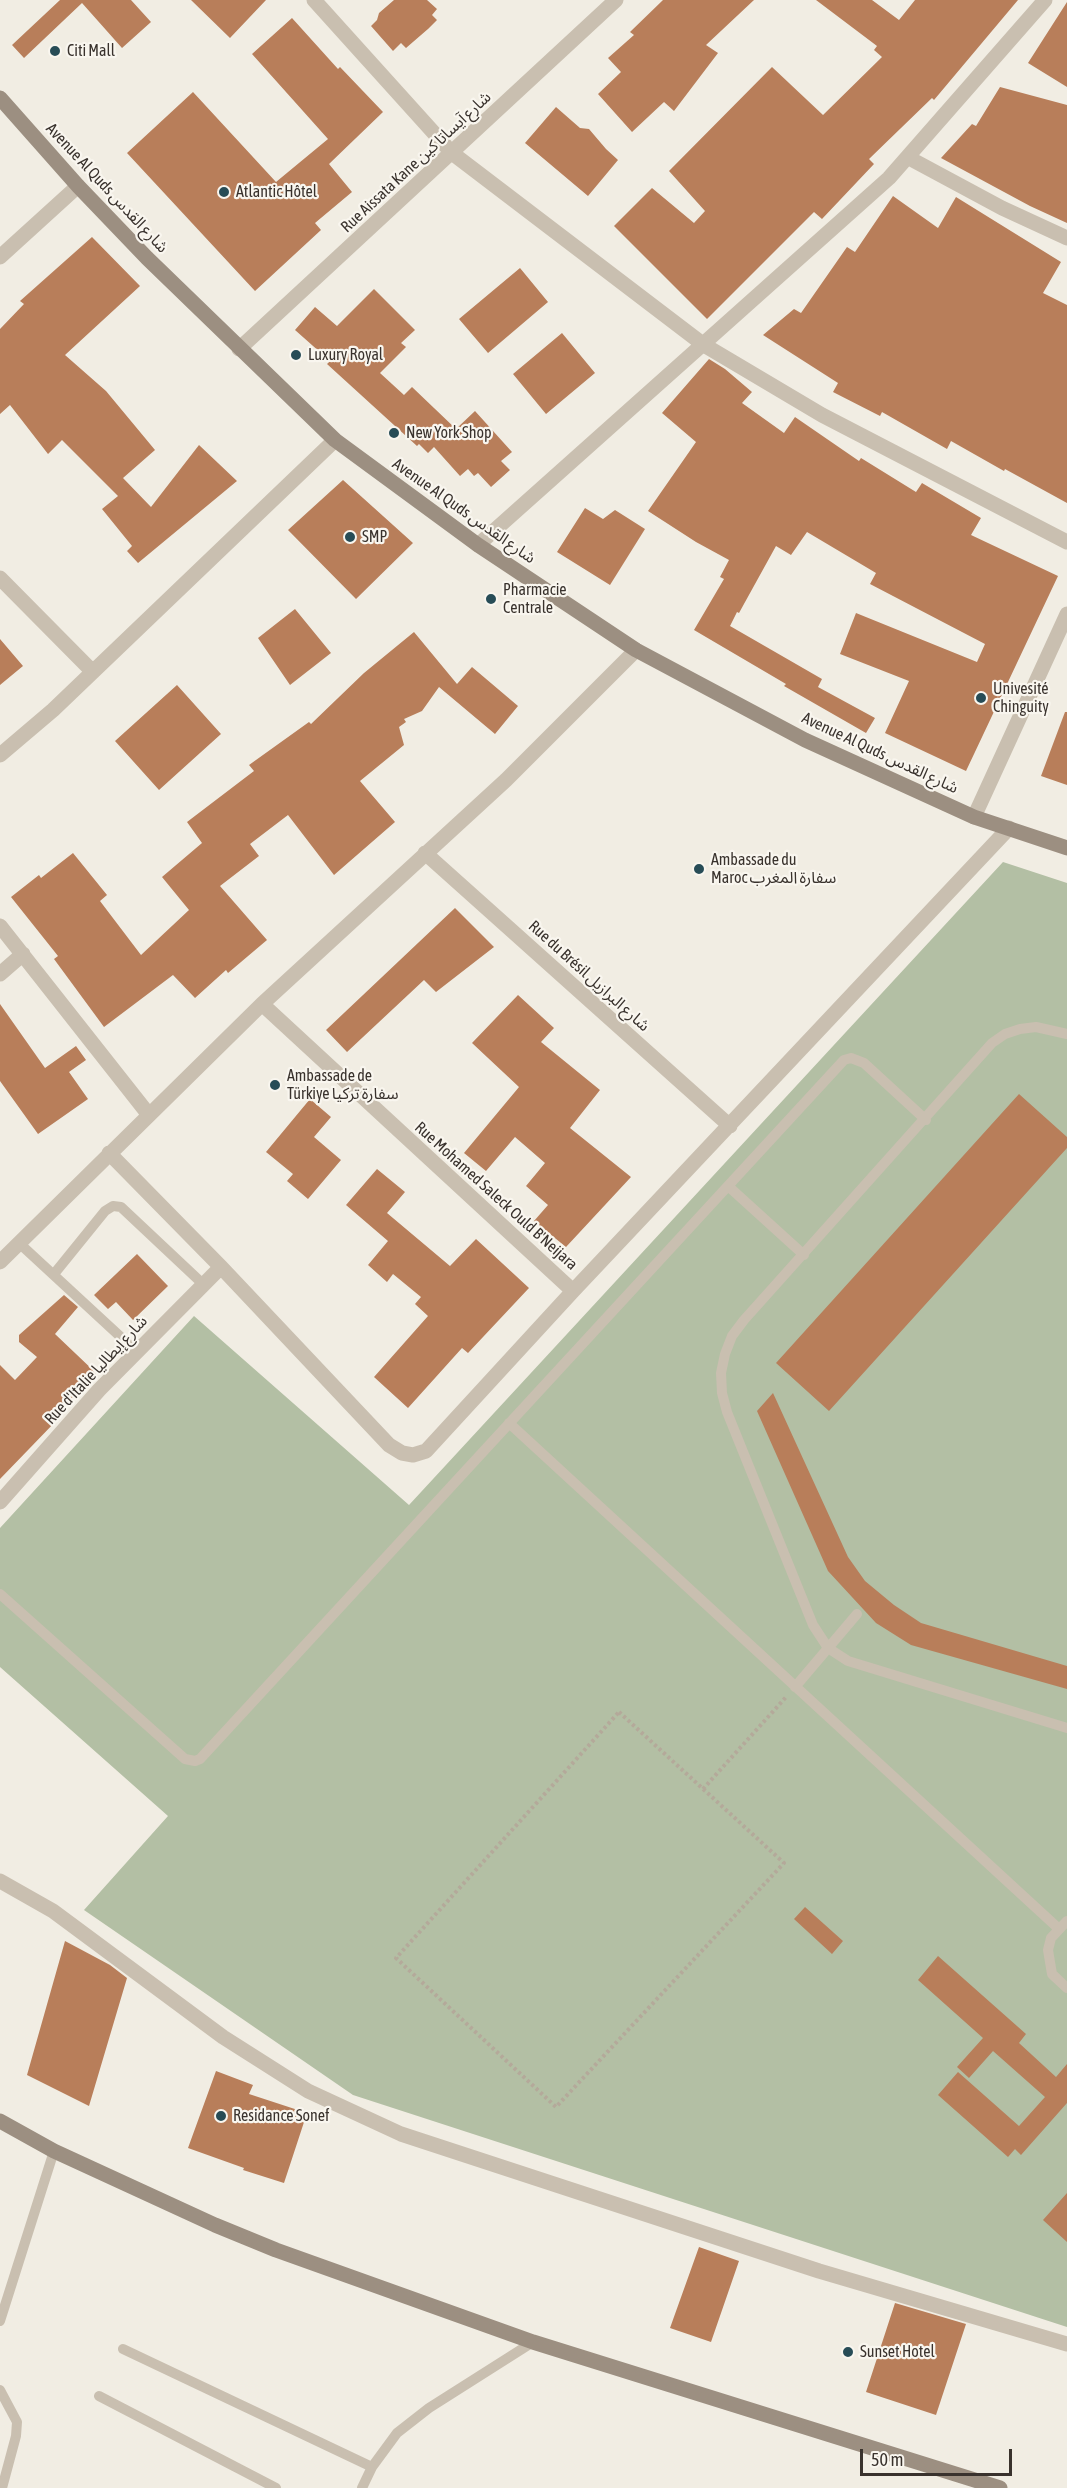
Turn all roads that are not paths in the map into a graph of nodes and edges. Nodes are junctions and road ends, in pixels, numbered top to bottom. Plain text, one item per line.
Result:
1 (314, 0) edge
2 (616, 0) edge
3 (1046, 0) edge
4 (0, 98) edge
5 (452, 153) junction
6 (909, 158) junction
7 (78, 186) junction
8 (1067, 238) edge
9 (0, 257) edge
10 (704, 345) junction
11 (239, 349) junction
12 (335, 440) junction
13 (1067, 542) edge
14 (478, 545) junction
15 (0, 578) edge
16 (1067, 614) edge
17 (636, 650) junction
18 (93, 672) junction
19 (0, 755) edge
20 (974, 817) junction
21 (1008, 828) junction
22 (1067, 848) edge
23 (425, 853) junction
24 (0, 926) edge
25 (22, 954) junction
26 (0, 974) edge
27 (262, 1004) junction
28 (1067, 1034) edge
29 (149, 1115) junction
30 (926, 1120) junction
31 (730, 1126) junction
32 (109, 1153) junction
33 (728, 1186) junction
34 (19, 1243) junction
35 (804, 1255) junction
36 (0, 1262) edge
37 (221, 1267) junction
38 (54, 1274) junction
39 (204, 1285) junction
40 (573, 1291) junction
41 (137, 1352) junction
42 (510, 1424) junction
43 (0, 1502) edge
44 (0, 1594) edge
45 (857, 1614) dead end
46 (828, 1648) junction
47 (795, 1687) junction
48 (1067, 1728) edge
49 (0, 1881) edge
50 (1062, 1925) edge
51 (1067, 1988) edge
52 (0, 2121) edge
53 (54, 2151) junction
54 (3, 2301) edge
55 (0, 2321) edge
56 (533, 2342) junction
57 (1067, 2344) edge
58 (123, 2349) dead end
59 (0, 2390) edge
60 (99, 2396) dead end
61 (372, 2467) junction
62 (2, 2488) edge
63 (276, 2488) edge
64 (362, 2488) edge
65 (1000, 2488) edge

1 - 5 street
2 - 5 street, Rue Aissata Kane شارع آيساتا كين
3 - 6 street
4 - 7 street, Avenue Al Quds شارع القدس
5 - 10 street
5 - 11 street, Rue Aissata Kane شارع آيساتا كين
6 - 8 street
6 - 10 street
7 - 9 street
7 - 11 street, Avenue Al Quds شارع القدس
10 - 13 street
10 - 14 street
11 - 12 street, Avenue Al Quds شارع القدس
12 - 14 street, Avenue Al Quds شارع القدس
12 - 18 street
14 - 17 street, Avenue Al Quds شارع القدس
15 - 18 street
16 - 20 street
17 - 20 street, Avenue Al Quds شارع القدس
17 - 23 street
18 - 19 street
20 - 21 street, Avenue Al Quds شارع القدس
21 - 22 street, Avenue Al Quds شارع القدس
21 - 31 street
23 - 27 street
23 - 31 street, Rue du Brésil شارع البرازيل
24 - 25 street
25 - 26 street
25 - 29 street
27 - 29 street
27 - 40 street, Rue Mohamed Saleck Ould B'Neijara
28 - 30 lane
29 - 32 street
30 - 33 lane
30 - 35 lane
31 - 40 street
32 - 34 street
32 - 37 street
33 - 35 lane
33 - 42 lane
34 - 36 street
34 - 38 lane
35 - 46 lane
37 - 39 street, Rue d'Italie شارع إيطاليا
37 - 40 street
38 - 39 lane
38 - 41 lane
39 - 41 street, Rue d'Italie شارع إيطاليا
41 - 43 street, Rue d'Italie شارع إيطاليا
42 - 44 lane
42 - 47 lane
45 - 46 lane
46 - 47 lane
46 - 48 lane
47 - 50 lane
49 - 57 street
50 - 51 lane
52 - 53 street
53 - 54 lane
53 - 56 street
54 - 55 lane
56 - 61 lane
56 - 65 street
58 - 61 lane
59 - 62 lane
60 - 63 lane
61 - 64 lane

